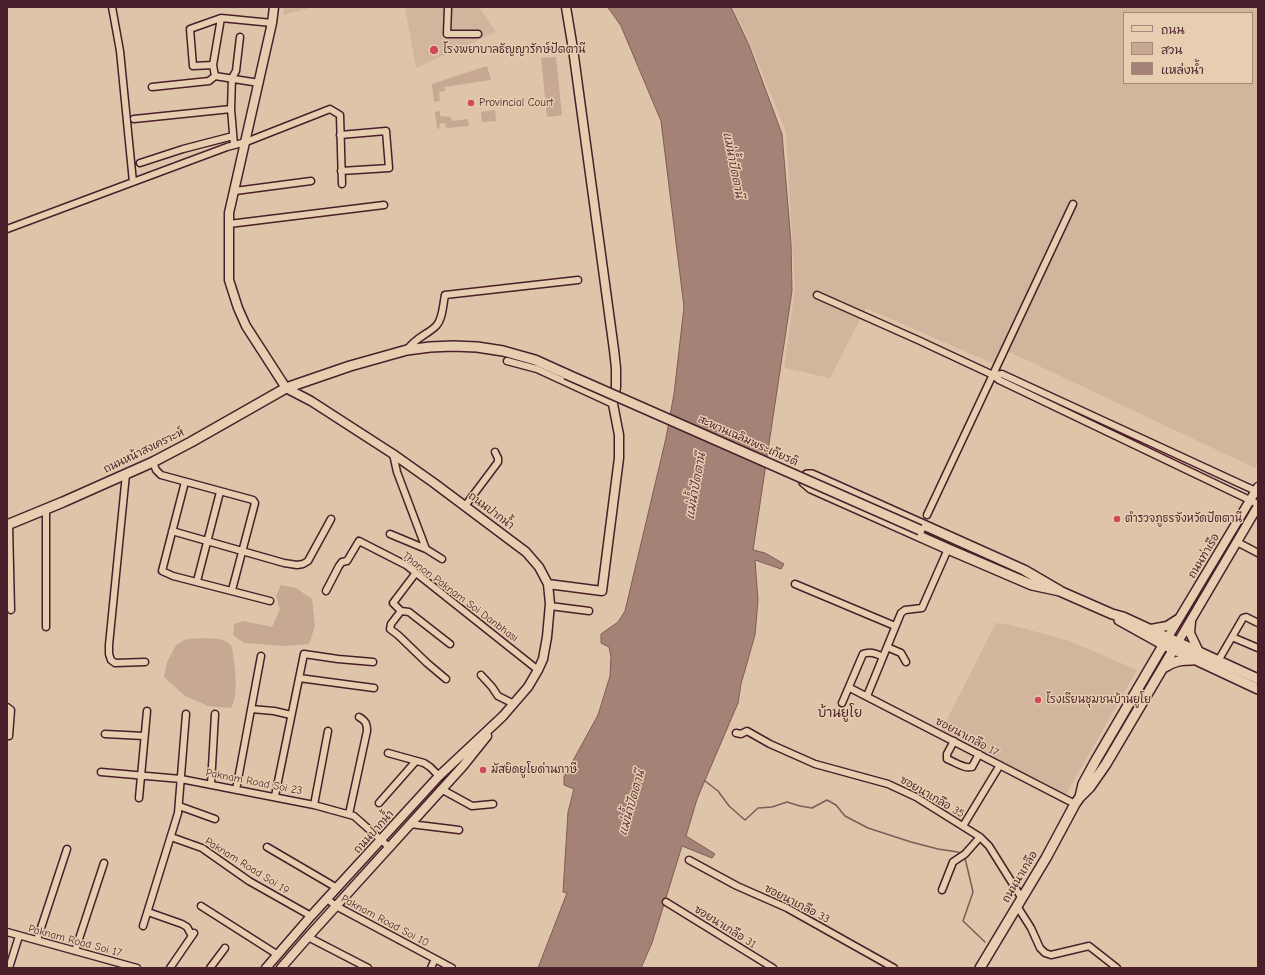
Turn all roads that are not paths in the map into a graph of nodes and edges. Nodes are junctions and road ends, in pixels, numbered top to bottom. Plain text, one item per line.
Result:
1 (112, 7) edge
2 (274, 7) edge
3 (448, 7) edge
4 (566, 7) edge
5 (221, 18) junction
6 (272, 23) junction
7 (478, 34) dead end
8 (240, 37) dead end
9 (213, 65) junction
10 (215, 76) junction
11 (232, 78) junction
12 (259, 83) junction
13 (152, 87) dead end
14 (231, 109) junction
15 (134, 119) dead end
16 (340, 134) junction
17 (233, 136) junction
18 (246, 142) junction
19 (234, 145) junction
20 (140, 163) dead end
21 (341, 172) junction
22 (311, 181) dead end
23 (133, 182) junction
24 (342, 184) dead end
25 (235, 191) junction
26 (1073, 204) dead end
27 (384, 205) dead end
28 (229, 224) junction
29 (7, 229) edge
30 (578, 280) dead end
31 (817, 295) dead end
32 (407, 350) junction
33 (506, 361) dead end
34 (993, 375) junction
35 (286, 388) junction
36 (613, 404) junction
37 (495, 452) dead end
38 (393, 454) junction
39 (153, 462) junction
40 (126, 474) junction
41 (184, 482) junction
42 (1257, 490) edge
43 (220, 492) junction
44 (1250, 500) junction
45 (1258, 505) edge
46 (465, 506) junction
47 (46, 509) junction
48 (927, 515) dead end
49 (331, 519) dead end
50 (8, 525) edge
51 (172, 531) junction
52 (390, 534) dead end
53 (208, 541) junction
54 (1237, 542) junction
55 (426, 549) junction
56 (948, 549) junction
57 (243, 550) junction
58 (1258, 553) edge
59 (442, 559) dead end
60 (415, 574) junction
61 (197, 581) junction
62 (548, 584) junction
63 (795, 584) dead end
64 (232, 590) junction
65 (1060, 590) junction
66 (326, 591) dead end
67 (270, 601) dead end
68 (550, 606) junction
69 (11, 610) dead end
70 (589, 610) dead end
71 (401, 611) junction
72 (1180, 618) junction
73 (1191, 621) junction
74 (1258, 623) edge
75 (895, 626) junction
76 (46, 627) dead end
77 (1150, 633) junction
78 (1232, 636) junction
79 (1166, 641) junction
80 (450, 644) dead end
81 (1176, 646) junction
82 (887, 647) junction
83 (1258, 648) edge
84 (261, 656) dead end
85 (883, 656) junction
86 (1197, 656) junction
87 (1218, 661) junction
88 (146, 662) dead end
89 (373, 662) dead end
90 (906, 662) dead end
91 (1152, 665) junction
92 (1164, 668) junction
93 (538, 670) junction
94 (481, 675) dead end
95 (299, 678) junction
96 (446, 679) dead end
97 (1258, 679) edge
98 (374, 688) dead end
99 (850, 688) junction
100 (1258, 689) edge
101 (867, 696) junction
102 (842, 703) dead end
103 (514, 704) junction
104 (7, 707) edge
105 (251, 710) junction
106 (147, 711) dead end
107 (186, 714) dead end
108 (215, 714) dead end
109 (291, 715) junction
110 (503, 716) junction
111 (359, 717) dead end
112 (328, 731) dead end
113 (736, 733) dead end
114 (105, 734) dead end
115 (9, 736) dead end
116 (144, 736) junction
117 (954, 741) junction
118 (388, 753) dead end
119 (979, 754) junction
120 (416, 761) junction
121 (1000, 765) junction
122 (101, 772) dead end
123 (141, 775) junction
124 (439, 776) junction
125 (181, 779) junction
126 (211, 784) junction
127 (442, 789) junction
128 (236, 790) junction
129 (275, 796) junction
130 (140, 798) dead end
131 (1077, 800) junction
132 (379, 802) dead end
133 (493, 804) dead end
134 (314, 805) junction
135 (179, 806) junction
136 (349, 814) junction
137 (215, 818) dead end
138 (410, 824) junction
139 (963, 826) junction
140 (459, 830) dead end
141 (980, 837) junction
142 (171, 838) junction
143 (382, 840) junction
144 (267, 847) dead end
145 (389, 847) junction
146 (67, 849) dead end
147 (689, 860) dead end
148 (104, 863) dead end
149 (337, 888) junction
150 (942, 890) dead end
151 (327, 899) junction
152 (666, 902) dead end
153 (1019, 902) junction
154 (201, 906) dead end
155 (336, 906) junction
156 (148, 912) junction
157 (311, 916) junction
158 (143, 926) dead end
159 (7, 932) edge
160 (19, 936) junction
161 (308, 937) junction
162 (37, 940) junction
163 (225, 948) dead end
164 (75, 951) junction
165 (278, 955) junction
166 (435, 959) junction
167 (9, 968) edge
168 (137, 968) edge
169 (170, 968) edge
170 (210, 968) edge
171 (266, 968) edge
172 (281, 968) edge
173 (368, 968) edge
174 (431, 968) edge
175 (452, 968) edge
176 (773, 968) edge
177 (894, 968) edge
178 (980, 968) edge
179 (1117, 968) edge

1 - 23 street
2 - 6 street
3 - 7 street
4 - 36 street
5 - 6 street
5 - 9 street
5 - 9 street
6 - 12 street
8 - 11 street
9 - 10 street
10 - 11 street
10 - 13 street
11 - 12 street
11 - 14 street
12 - 18 street
14 - 15 street
14 - 17 street
16 - 18 street
16 - 21 street
16 - 21 street
17 - 19 street
17 - 20 street
18 - 19 street
18 - 25 street
19 - 23 street
21 - 24 street
22 - 25 street
23 - 29 street
25 - 28 street
26 - 34 street
27 - 28 street
28 - 35 street
30 - 32 street
31 - 34 street
32 - 35 main road, ถนนหน้าสงเคราะห์
32 - 65 main road, สะพานเฉลิมพระเกียรติ, bridge
33 - 36 street
34 - 42 street
34 - 44 street
34 - 48 street
35 - 38 street, ถนนปากน้ำ
35 - 39 main road, ถนนหน้าสงเคราะห์
36 - 62 street
37 - 46 street
38 - 46 street, ถนนปากน้ำ
38 - 55 street
39 - 40 main road, ถนนหน้าสงเคราะห์
39 - 41 street
40 - 47 main road, ถนนหน้าสงเคราะห์
40 - 88 street
41 - 43 street
41 - 51 street
42 - 44 street, ถนนท่าเรือ
43 - 53 street
43 - 57 street
44 - 45 street
44 - 72 street, ถนนท่าเรือ
45 - 54 street, ถนนท่าเรือ
46 - 62 street, ถนนปากน้ำ
47 - 50 main road, ถนนหน้าสงเคราะห์
47 - 76 street
49 - 57 street
50 - 69 street
51 - 53 street
51 - 61 street
52 - 55 street
53 - 57 street
53 - 61 street
54 - 58 street
54 - 73 street, ถนนท่าเรือ
55 - 59 street
56 - 65 main road
56 - 65 main road
56 - 75 street
57 - 64 street
60 - 66 street, Thanon Paknam Soi Danbhasi
60 - 71 street
60 - 93 street, Thanon Paknam Soi Danbhasi
61 - 64 street
62 - 68 street, ถนนปากน้ำ
63 - 75 street
64 - 67 street
65 - 77 main road
68 - 70 street
68 - 93 street, ถนนปากน้ำ
71 - 80 street
71 - 96 street
72 - 77 street
72 - 79 street, ถนนท่าเรือ
73 - 81 street, ถนนท่าเรือ
73 - 86 street
74 - 78 street
75 - 82 street
77 - 79 main road
77 - 91 main road
78 - 83 street
78 - 87 street
79 - 81 main road
79 - 91 main road, ถนนนาเกลือ
81 - 86 main road
81 - 92 main road, ถนนนาเกลือ
82 - 85 street
82 - 90 street
84 - 105 street
85 - 99 street
85 - 101 street
86 - 87 main road
86 - 92 main road
86 - 100 main road
87 - 97 main road
89 - 95 street
91 - 131 main road, ถนนนาเกลือ
92 - 131 main road, ถนนนาเกลือ
93 - 103 street, ถนนปากน้ำ
94 - 103 street
95 - 98 street
95 - 109 street
99 - 101 street, ซอยนาเกลือ 17
99 - 102 street
101 - 117 street, ซอยนาเกลือ 17
103 - 110 street, ถนนปากน้ำ
104 - 115 street
105 - 109 street
105 - 128 street
106 - 116 street
107 - 125 street
108 - 126 street
109 - 129 street
110 - 124 street, ถนนปากน้ำ
110 - 127 street, ถนนปากน้ำ
111 - 136 street
112 - 134 street
113 - 139 street, ซอยนาเกลือ 35
114 - 116 street
116 - 123 street
117 - 119 street, ซอยนาเกลือ 17
117 - 119 street
118 - 120 street
119 - 121 street, ซอยนาเกลือ 17
120 - 124 street
120 - 132 street
121 - 131 street, ซอยนาเกลือ 17
121 - 139 street
122 - 123 street, Paknam Road Soi 23
123 - 125 street, Paknam Road Soi 23
123 - 130 street
124 - 143 street, ถนนปากน้ำ
125 - 126 street, Paknam Road Soi 23
125 - 135 street
126 - 128 street, Paknam Road Soi 23
127 - 133 street
127 - 138 street, ถนนปากน้ำ
128 - 129 street, Paknam Road Soi 23
129 - 134 street, Paknam Road Soi 23
131 - 153 main road, ถนนนาเกลือ
134 - 136 street, Paknam Road Soi 23
135 - 137 street
135 - 142 street
136 - 143 street, Paknam Road Soi 23
138 - 140 street
138 - 145 street, ถนนปากน้ำ
139 - 141 street, ซอยนาเกลือ 35
141 - 150 street
141 - 153 street, ซอยนาเกลือ 35
142 - 156 street
142 - 157 street, Paknam Road Soi 19
143 - 145 street, Paknam Road Soi 23
143 - 149 street, ถนนปากน้ำ
144 - 149 street
145 - 155 street, ถนนปากน้ำ
146 - 162 street
147 - 177 street, ซอยนาเกลือ 33
148 - 164 street
149 - 151 street, ถนนปากน้ำ
151 - 155 street, Paknam Road Soi 10
151 - 157 street, ถนนปากน้ำ
152 - 176 street, ซอยนาเกลือ 31
153 - 178 main road, ถนนนาเกลือ
153 - 179 street, ซอยนาเกลือ 35
154 - 165 street
155 - 161 street, ถนนปากน้ำ
155 - 166 street, Paknam Road Soi 10
156 - 158 street
156 - 169 street
157 - 165 street, ถนนปากน้ำ
159 - 160 street, Paknam Road Soi 17
160 - 162 street, Paknam Road Soi 17
160 - 167 street
161 - 172 street, ถนนปากน้ำ
161 - 173 street
162 - 164 street, Paknam Road Soi 17
163 - 170 street
164 - 168 street, Paknam Road Soi 17
165 - 171 street, ถนนปากน้ำ
166 - 174 street
166 - 175 street, Paknam Road Soi 10

